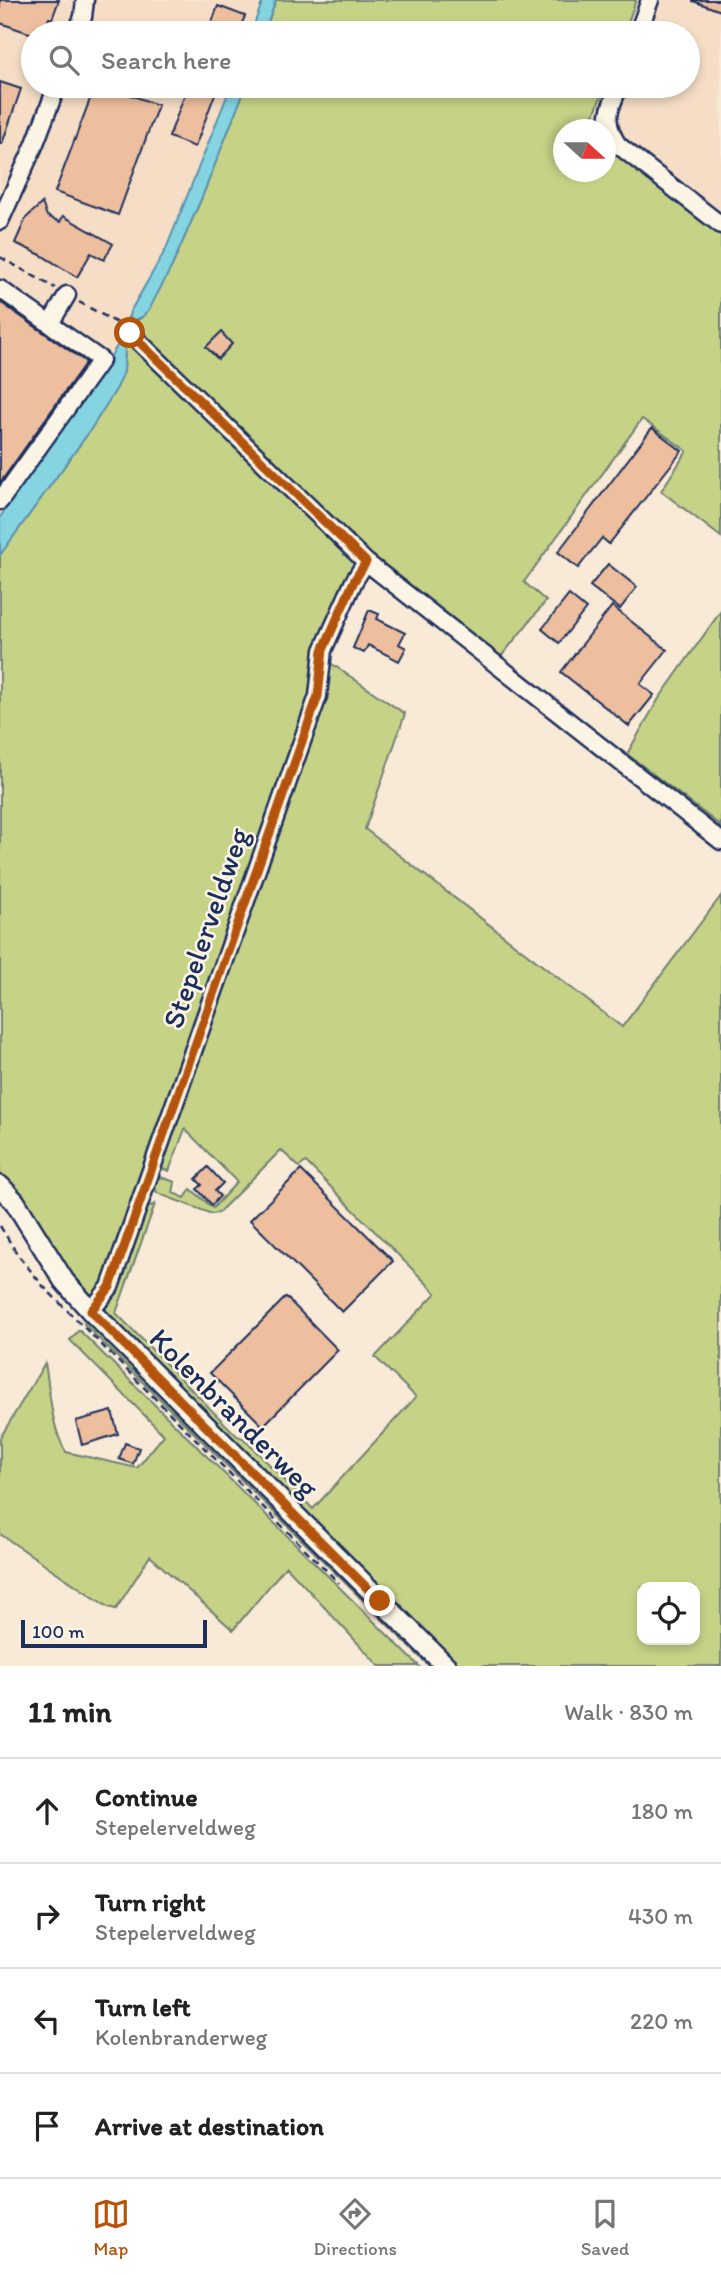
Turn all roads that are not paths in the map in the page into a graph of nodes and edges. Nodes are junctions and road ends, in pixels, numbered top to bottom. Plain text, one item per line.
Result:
1 (85, 0) edge
2 (650, 0) edge
3 (81, 21) edge
4 (642, 21) edge
5 (52, 98) edge
6 (615, 98) edge
7 (0, 220) edge
8 (721, 225) edge
9 (0, 289) edge
10 (67, 295) dead end
11 (50, 324) junction
12 (130, 333) dead end
13 (0, 501) edge
14 (366, 562) junction
15 (721, 841) edge
16 (0, 1186) edge
17 (91, 1311) junction
18 (446, 1666) edge

1 - 3 street
2 - 4 street
5 - 7 street
6 - 8 street
9 - 11 street
10 - 11 street
11 - 13 street
12 - 14 street
14 - 15 street
14 - 17 street, Stepelerveldweg
16 - 17 main road, Kolenbranderweg
17 - 18 main road, Kolenbranderweg

